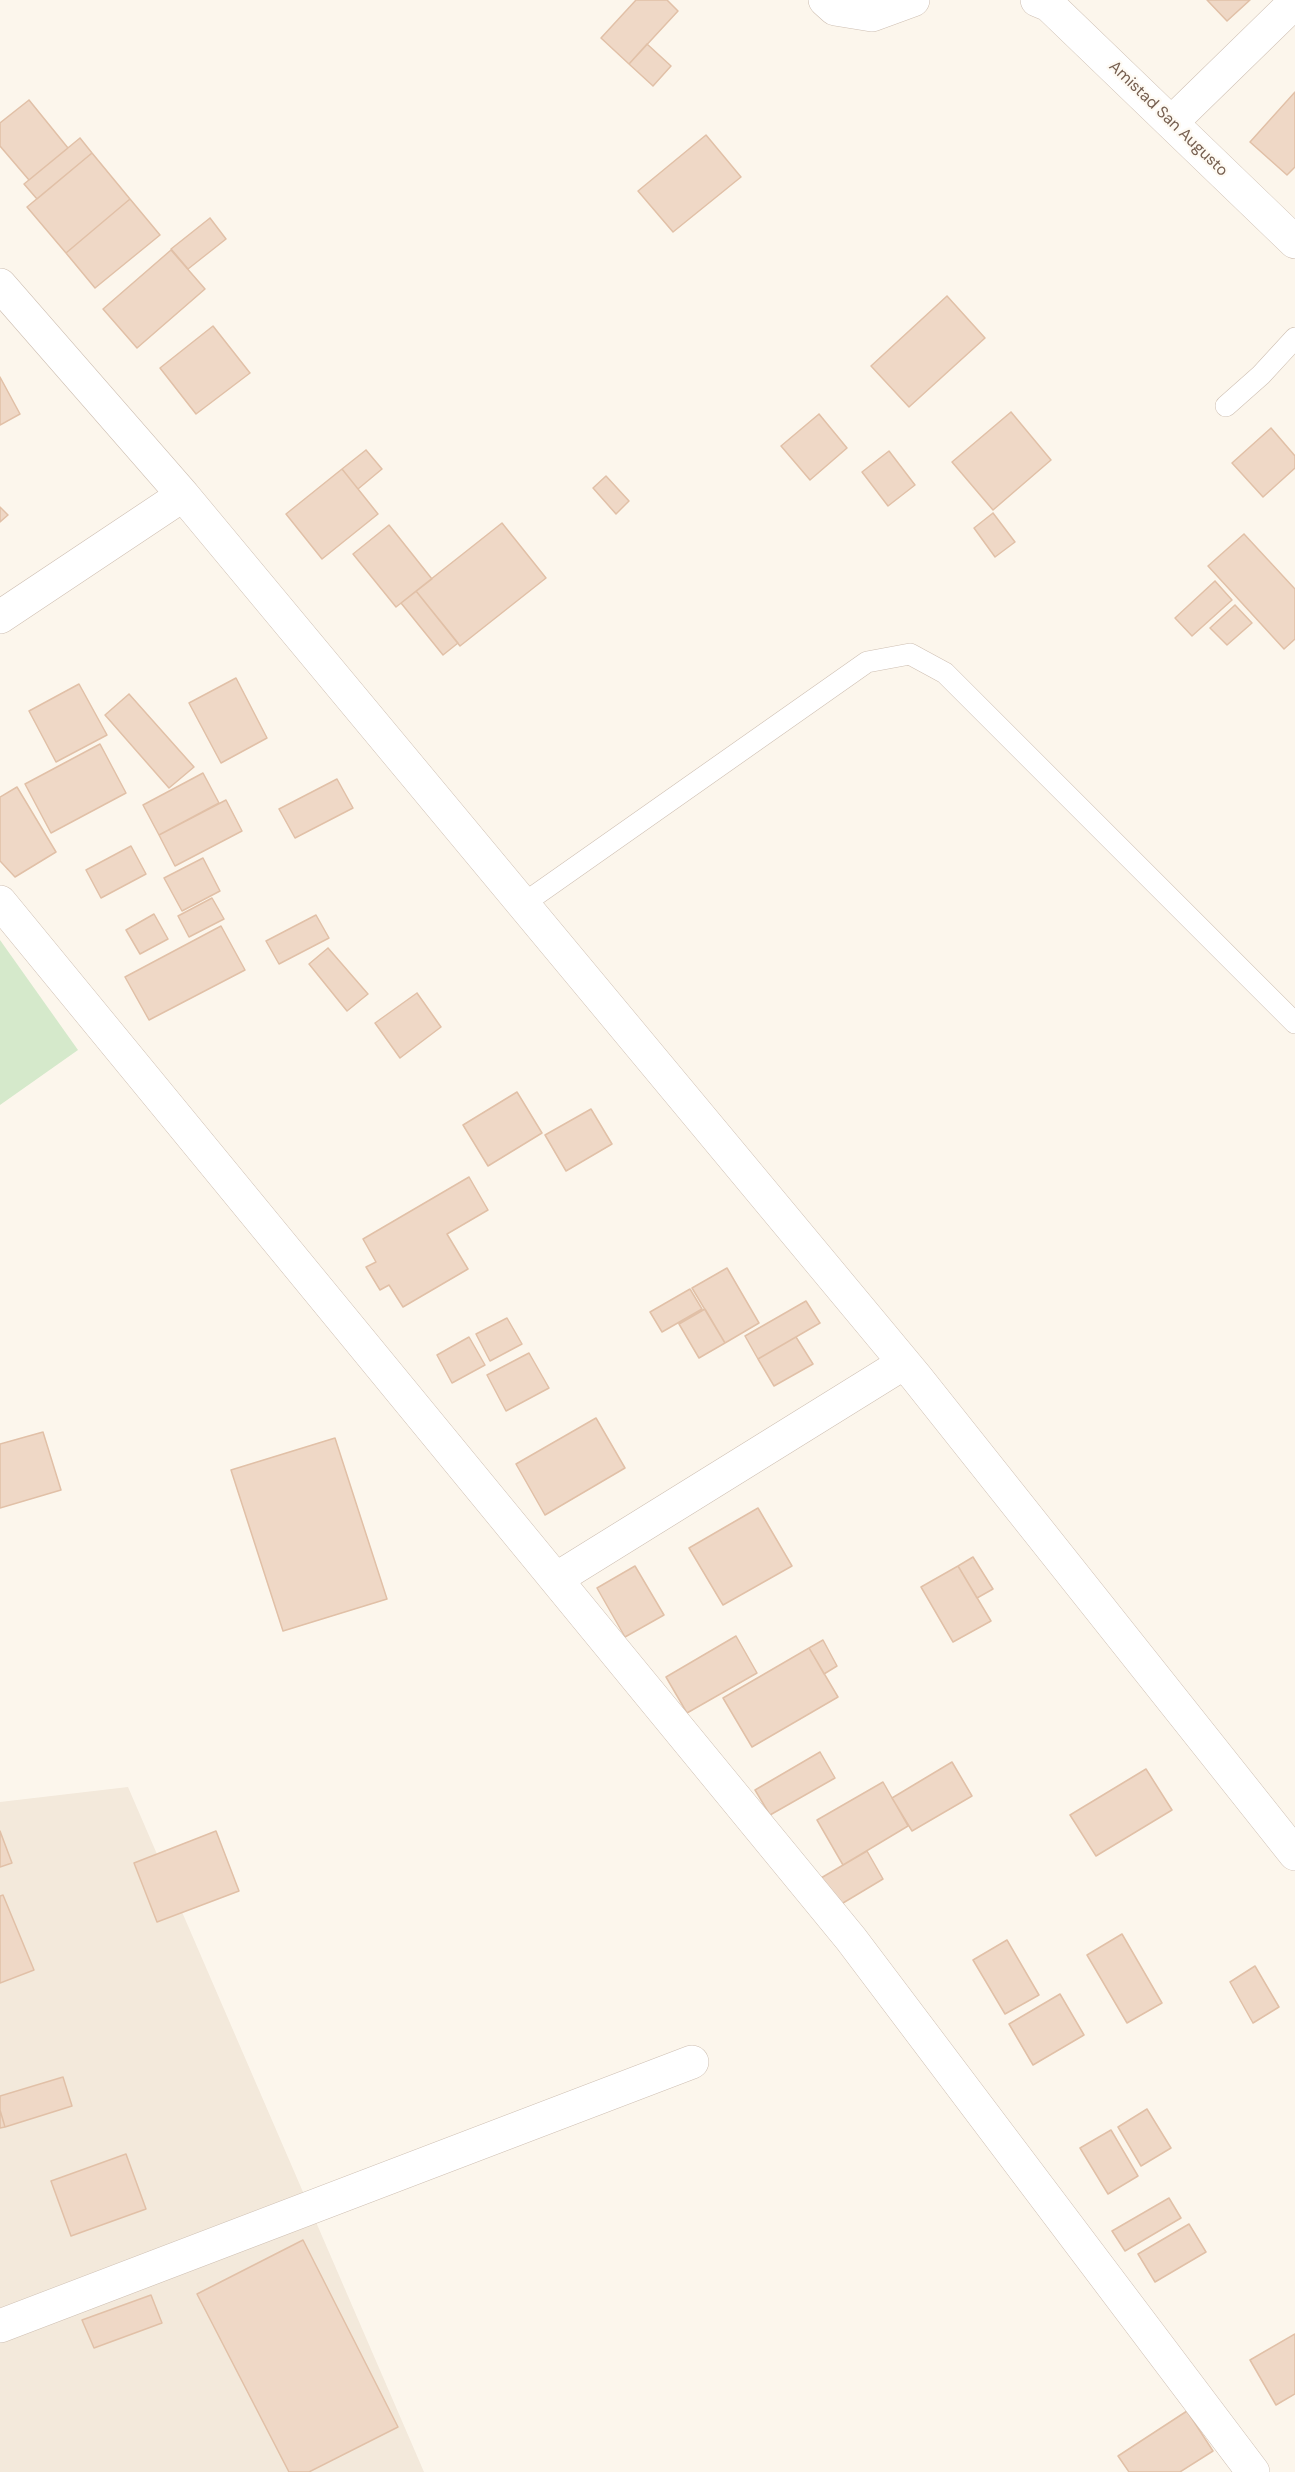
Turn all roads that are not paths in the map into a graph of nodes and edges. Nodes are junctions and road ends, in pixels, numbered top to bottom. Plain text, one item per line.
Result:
1 (825, 0) edge
2 (913, 0) edge
3 (1037, 0) edge
4 (1295, 2) edge
5 (1172, 122) junction
6 (1295, 242) edge
7 (0, 285) edge
8 (1295, 338) edge
9 (1226, 406) dead end
10 (183, 495) junction
11 (0, 617) edge
12 (0, 902) edge
13 (523, 904) junction
14 (1295, 1023) edge
15 (904, 1363) junction
16 (556, 1579) junction
17 (1295, 1854) edge
18 (692, 2062) dead end
19 (0, 2326) edge
20 (1252, 2472) edge

1 - 2 street
3 - 5 street, Amistad San Augusto
4 - 5 street
5 - 6 street, Amistad San Augusto
7 - 10 street
8 - 9 lane
10 - 11 street
10 - 13 street
12 - 16 street
13 - 14 lane
13 - 15 street
15 - 16 street
15 - 17 street
16 - 20 street
18 - 19 street

